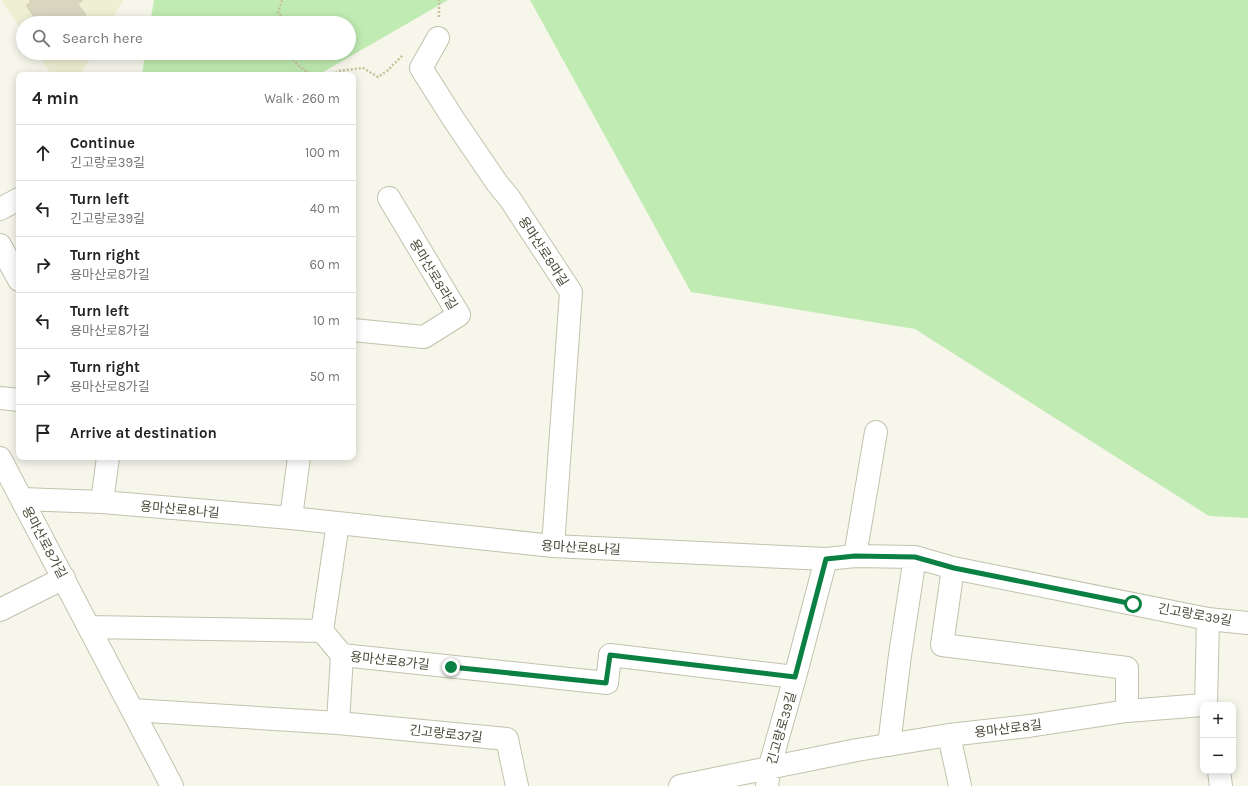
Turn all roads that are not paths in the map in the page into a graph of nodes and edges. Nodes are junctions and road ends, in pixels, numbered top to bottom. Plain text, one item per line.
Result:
1 (438, 38) dead end
2 (389, 198) dead end
3 (16, 201) edge
4 (0, 209) edge
5 (0, 245) edge
6 (16, 274) edge
7 (356, 330) edge
8 (0, 398) edge
9 (16, 400) edge
10 (876, 432) dead end
11 (0, 458) edge
12 (108, 460) edge
13 (299, 460) edge
14 (13, 495) edge
15 (102, 502) junction
16 (292, 518) junction
17 (338, 523) junction
18 (553, 546) junction
19 (855, 556) junction
20 (915, 557) junction
21 (826, 559) junction
22 (954, 568) junction
23 (64, 578) junction
24 (0, 610) edge
25 (1208, 619) junction
26 (1248, 623) edge
27 (89, 627) junction
28 (322, 631) junction
29 (342, 655) junction
30 (795, 677) junction
31 (1205, 702) edge
32 (1200, 705) edge
33 (132, 710) junction
34 (1127, 711) junction
35 (338, 723) junction
36 (949, 735) junction
37 (888, 745) junction
38 (1219, 774) edge
39 (768, 778) edge
40 (172, 786) edge
41 (517, 786) edge
42 (680, 786) edge
43 (960, 786) edge
44 (1221, 786) edge

1 - 18 street, 용마산로8마길
2 - 7 street, 용마산로8라길
3 - 4 street
5 - 6 street
8 - 9 street
10 - 19 street
11 - 14 street, 용마산로8가길
12 - 15 street
13 - 16 street
14 - 15 street, 용마산로8나길
14 - 23 street, 용마산로8가길
15 - 16 street, 용마산로8나길
16 - 17 street, 용마산로8나길
17 - 18 street, 용마산로8나길
17 - 28 street
18 - 21 street, 용마산로8나길
19 - 20 street, 긴고랑로39길
19 - 21 street, 긴고랑로39길
20 - 22 street, 긴고랑로39길
20 - 37 street
21 - 30 street, 긴고랑로39길
22 - 25 street, 긴고랑로39길
22 - 34 street
23 - 24 street
23 - 27 street, 용마산로8가길
25 - 26 street, 긴고랑로39길
25 - 31 street
27 - 28 street
27 - 33 street, 용마산로8가길
28 - 29 street, 용마산로8가길
29 - 30 street, 용마산로8가길
29 - 35 street
30 - 39 street, 긴고랑로39길
32 - 34 street, 용마산로8길
33 - 35 street, 긴고랑로37길
33 - 40 street, 용마산로8가길
34 - 36 street, 용마산로8길
35 - 41 street, 긴고랑로37길
36 - 37 street, 용마산로8길
36 - 43 street
37 - 39 street, 용마산로8길
38 - 44 street
39 - 42 street, 용마산로8길

